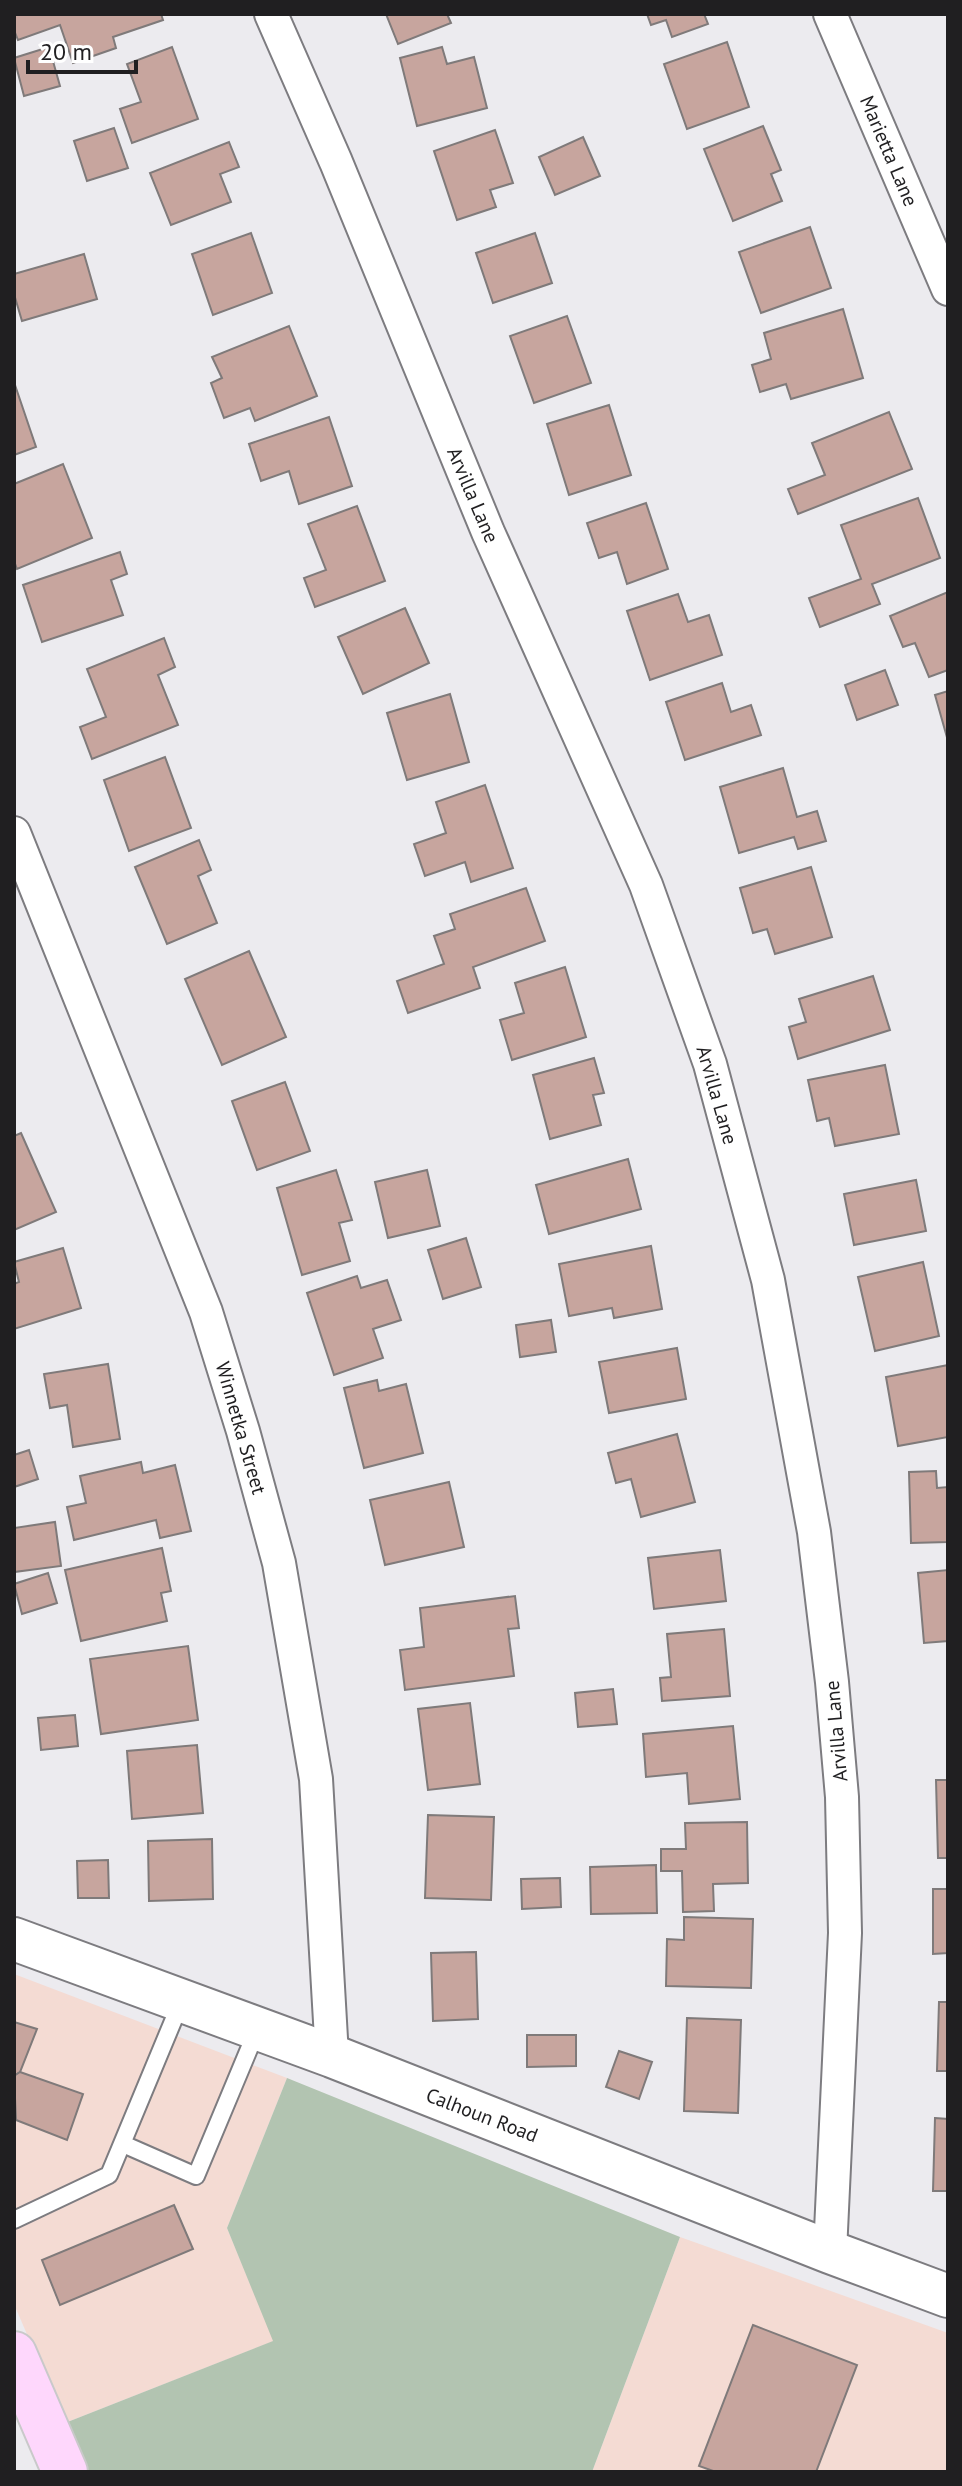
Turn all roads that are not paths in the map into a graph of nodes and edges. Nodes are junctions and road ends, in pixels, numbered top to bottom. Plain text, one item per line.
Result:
1 (271, 14) edge
2 (830, 14) edge
3 (948, 289) edge
4 (14, 833) edge
5 (14, 1939) edge
6 (182, 2001) junction
7 (257, 2030) junction
8 (332, 2056) junction
9 (123, 2144) junction
10 (14, 2220) edge
11 (830, 2252) junction
12 (948, 2296) edge
13 (14, 2354) edge
14 (65, 2472) edge

1 - 11 street, Arvilla Lane
2 - 3 street, Marietta Lane
4 - 8 street, Winnetka Street
5 - 6 street, Calhoun Road
6 - 7 street, Calhoun Road
6 - 9 lane
7 - 8 street, Calhoun Road
7 - 9 lane
8 - 11 street, Calhoun Road
9 - 10 lane
11 - 12 street, Calhoun Road
13 - 14 main road

